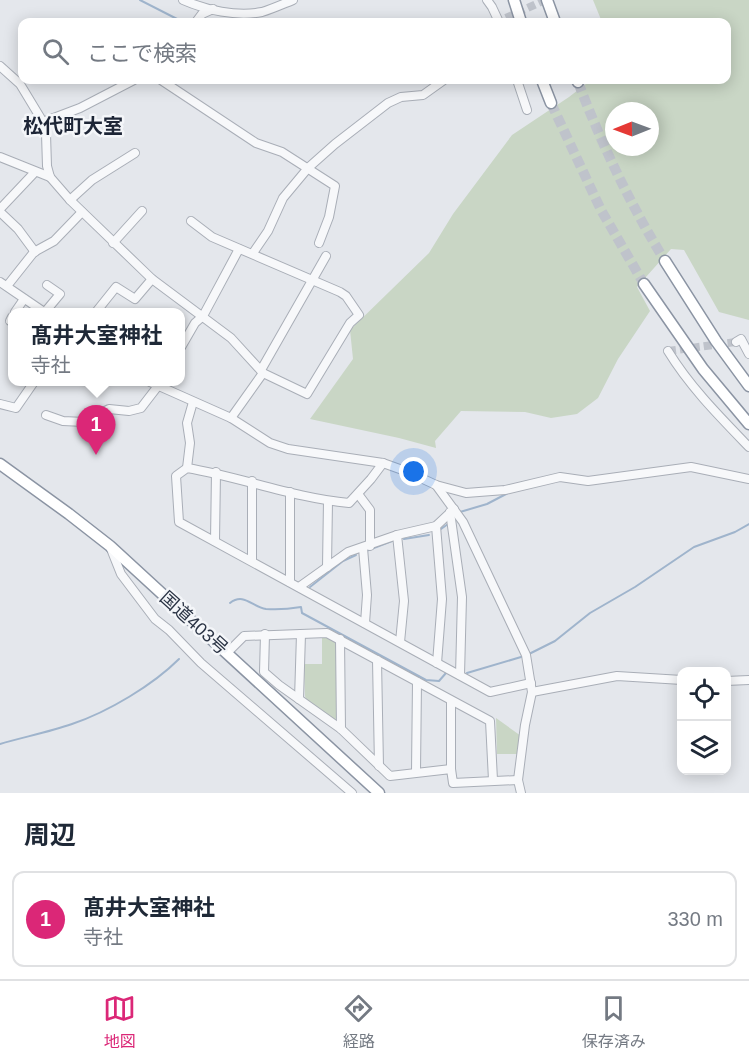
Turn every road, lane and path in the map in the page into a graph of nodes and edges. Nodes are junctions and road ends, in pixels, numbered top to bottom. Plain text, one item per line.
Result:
1 (183, 0) edge
2 (293, 0) edge
3 (487, 0) edge
4 (514, 0) edge
5 (548, 0) edge
6 (214, 9) junction
7 (199, 18) edge
8 (499, 18) edge
9 (520, 18) edge
10 (554, 18) edge
11 (0, 66) edge
12 (18, 82) edge
13 (20, 84) edge
14 (126, 84) edge
15 (167, 84) edge
16 (438, 84) edge
17 (518, 84) edge
18 (544, 84) edge
19 (551, 103) tunnel mouth
20 (527, 110) dead end
21 (43, 122) junction
22 (135, 153) dead end
23 (0, 157) edge
24 (308, 168) junction
25 (35, 172) junction
26 (50, 177) junction
27 (70, 200) junction
28 (0, 211) edge
29 (142, 211) dead end
30 (82, 212) junction
31 (191, 221) dead end
32 (113, 243) junction
33 (319, 243) dead end
34 (239, 249) junction
35 (35, 252) junction
36 (254, 254) junction
37 (326, 256) dead end
38 (665, 261) tunnel mouth
39 (152, 279) junction
40 (313, 281) junction
41 (3, 284) edge
42 (644, 284) tunnel mouth
43 (47, 285) dead end
44 (24, 299) junction
45 (18, 308) edge
46 (38, 308) edge
47 (48, 308) edge
48 (99, 308) edge
49 (203, 316) junction
50 (185, 340) edge
51 (736, 342) dead end
52 (668, 351) dead end
53 (749, 354) edge
54 (262, 371) junction
55 (31, 386) edge
56 (158, 386) edge
57 (164, 386) edge
58 (749, 386) edge
59 (193, 402) junction
60 (0, 404) edge
61 (46, 416) dead end
62 (231, 418) junction
63 (749, 424) edge
64 (749, 447) edge
65 (383, 463) junction
66 (0, 464) edge
67 (187, 468) junction
68 (216, 472) junction
69 (749, 479) edge
70 (252, 482) junction
71 (436, 485) junction
72 (290, 492) junction
73 (358, 494) junction
74 (328, 501) junction
75 (452, 511) junction
76 (436, 526) junction
77 (398, 535) junction
78 (215, 541) junction
79 (110, 546) junction
80 (366, 547) junction
81 (252, 561) junction
82 (327, 567) junction
83 (290, 582) junction
84 (299, 587) junction
85 (365, 623) junction
86 (301, 633) junction
87 (265, 634) junction
88 (340, 639) junction
89 (400, 642) junction
90 (227, 653) junction
91 (377, 660) junction
92 (437, 663) junction
93 (460, 675) junction
94 (677, 680) edge
95 (749, 680) edge
96 (731, 681) edge
97 (417, 682) junction
98 (531, 683) junction
99 (532, 692) junction
100 (299, 699) junction
101 (451, 700) junction
102 (341, 729) junction
103 (379, 765) junction
104 (451, 769) junction
105 (416, 772) junction
106 (493, 780) junction
107 (518, 780) junction
108 (352, 793) edge
109 (379, 793) edge
110 (520, 793) edge

1 - 6 street
2 - 6 street
3 - 8 street
4 - 9 highway
5 - 10 highway
6 - 7 street
11 - 12 street
13 - 21 street
14 - 21 street
15 - 24 street
16 - 24 street
17 - 20 street
18 - 19 highway
21 - 26 street
22 - 27 street
23 - 25 street
24 - 33 street
24 - 36 street
25 - 26 street
25 - 28 street
26 - 27 street
27 - 30 street
28 - 35 street
29 - 32 street
30 - 32 street
30 - 35 street
31 - 34 street
32 - 39 street
34 - 36 street
34 - 49 street
35 - 41 street
36 - 40 street
37 - 40 street
38 - 58 highway
39 - 48 street
39 - 49 street
40 - 54 street
40 - 54 street
41 - 44 street
42 - 63 highway
43 - 47 street
44 - 45 street
44 - 46 street
49 - 50 street
49 - 54 street
51 - 53 street
52 - 64 street
54 - 62 street
55 - 60 street
56 - 61 street
57 - 59 street
59 - 62 street
59 - 67 street
62 - 65 street
65 - 71 street
65 - 73 street
66 - 79 highway, 国道403号
67 - 68 street
67 - 78 street
68 - 70 street
68 - 78 street
69 - 71 street
70 - 72 street
70 - 81 street
71 - 75 street
72 - 74 street
72 - 83 street
73 - 74 street
73 - 80 street
74 - 82 street
75 - 76 street
75 - 93 street
75 - 98 street
76 - 77 street
76 - 92 street
77 - 80 street
77 - 89 street
78 - 81 street
79 - 90 highway, 国道403号
79 - 108 street
80 - 82 street
80 - 85 street
81 - 83 street
82 - 84 street
83 - 84 street
84 - 85 street
85 - 89 street
86 - 87 street
86 - 88 street
86 - 100 street
87 - 90 street
87 - 100 street
88 - 91 street
88 - 102 street
89 - 92 street
90 - 109 highway, 国道403号
91 - 97 street
91 - 103 street
92 - 93 street
93 - 98 street
94 - 99 street
95 - 96 street
97 - 101 street
97 - 105 street
98 - 99 street
99 - 107 street
100 - 102 street
101 - 104 street
101 - 106 street
102 - 103 street
103 - 105 street
104 - 105 street
104 - 106 street
106 - 107 street
107 - 110 street

